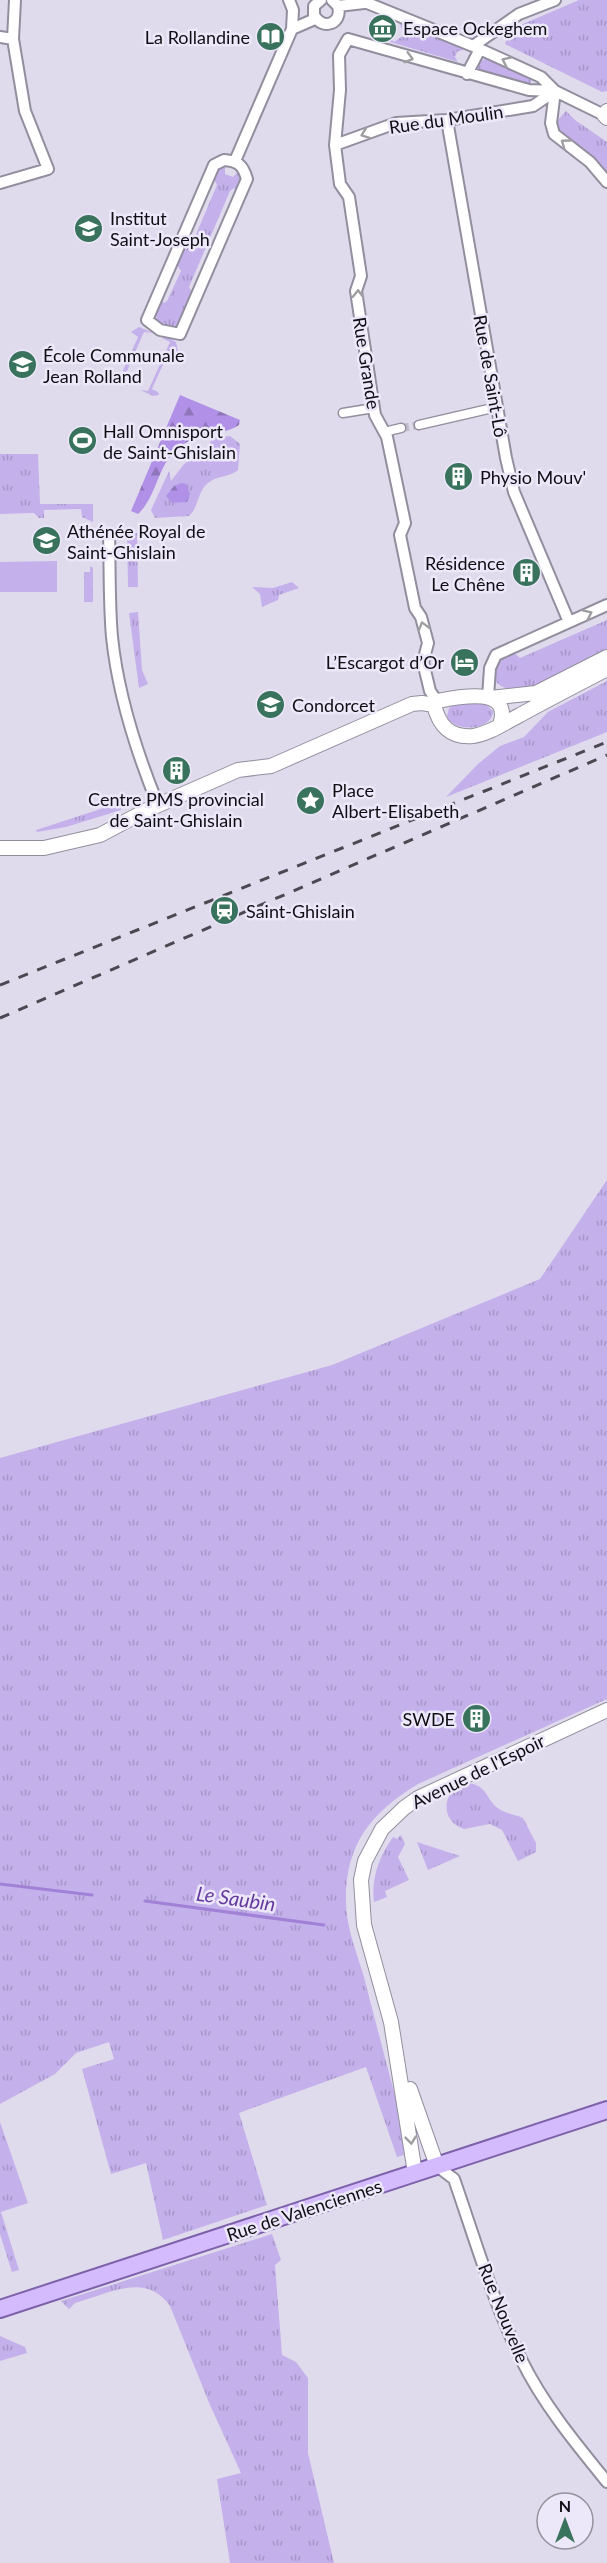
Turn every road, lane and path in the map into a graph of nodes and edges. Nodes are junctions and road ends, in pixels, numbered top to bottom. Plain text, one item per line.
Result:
1 (15, 0) edge
2 (289, 0) edge
3 (555, 0) edge
4 (317, 1) edge
5 (335, 2) edge
6 (362, 2) edge
7 (315, 19) junction
8 (335, 22) junction
9 (292, 29) junction
10 (0, 37) edge
11 (13, 39) junction
12 (348, 39) junction
13 (477, 47) junction
14 (467, 74) junction
15 (555, 91) junction
16 (606, 115) edge
17 (447, 120) junction
18 (335, 145) junction
19 (236, 161) junction
20 (607, 182) edge
21 (0, 183) edge
22 (497, 407) junction
23 (374, 408) junction
24 (342, 413) dead end
25 (419, 425) tunnel mouth
26 (401, 428) tunnel mouth
27 (384, 432) junction
28 (109, 535) dead end
29 (607, 605) edge
30 (569, 622) junction
31 (607, 657) edge
32 (607, 669) edge
33 (489, 697) junction
34 (435, 703) junction
35 (500, 725) junction
36 (158, 805) junction
37 (0, 848) edge
38 (607, 1710) edge
39 (399, 2065) junction
40 (607, 2110) edge
41 (437, 2166) junction
42 (415, 2173) junction
43 (0, 2310) edge
44 (607, 2482) edge

1 - 11 street
2 - 9 street
3 - 13 street
4 - 7 street
5 - 6 street
5 - 8 street
6 - 13 street
7 - 8 street
7 - 9 street
8 - 12 street
9 - 19 street
10 - 11 street
11 - 21 street
12 -> 14 street
12 - 18 street, Rue Grande
13 - 14 street
15 -> 13 street
14 - 15 street
15 - 16 street
15 - 17 street, Rue du Moulin
20 -> 15 street
17 -> 18 street, Rue du Moulin
17 - 22 street, Rue de Saint-Lô
23 -> 18 street, Rue Grande
19 - 19 street
22 - 25 street
22 - 30 street, Rue de Saint-Lô
23 - 24 street
23 - 27 street, Rue Grande
26 - 27 street
34 -> 27 street, Rue Grande
28 - 36 street
30 -> 29 street
30 - 33 street
31 - 33 street
32 - 35 street
33 - 34 street
33 - 35 street
34 - 35 street
34 - 36 street
36 - 37 street
38 - 39 street, Avenue de l'Espoir
39 - 41 street
39 -> 42 street
40 - 41 main road, Rue de Valenciennes
41 - 42 main road, Rue de Valenciennes
41 - 44 street, Rue Nouvelle
42 - 43 main road, Rue de Valenciennes

